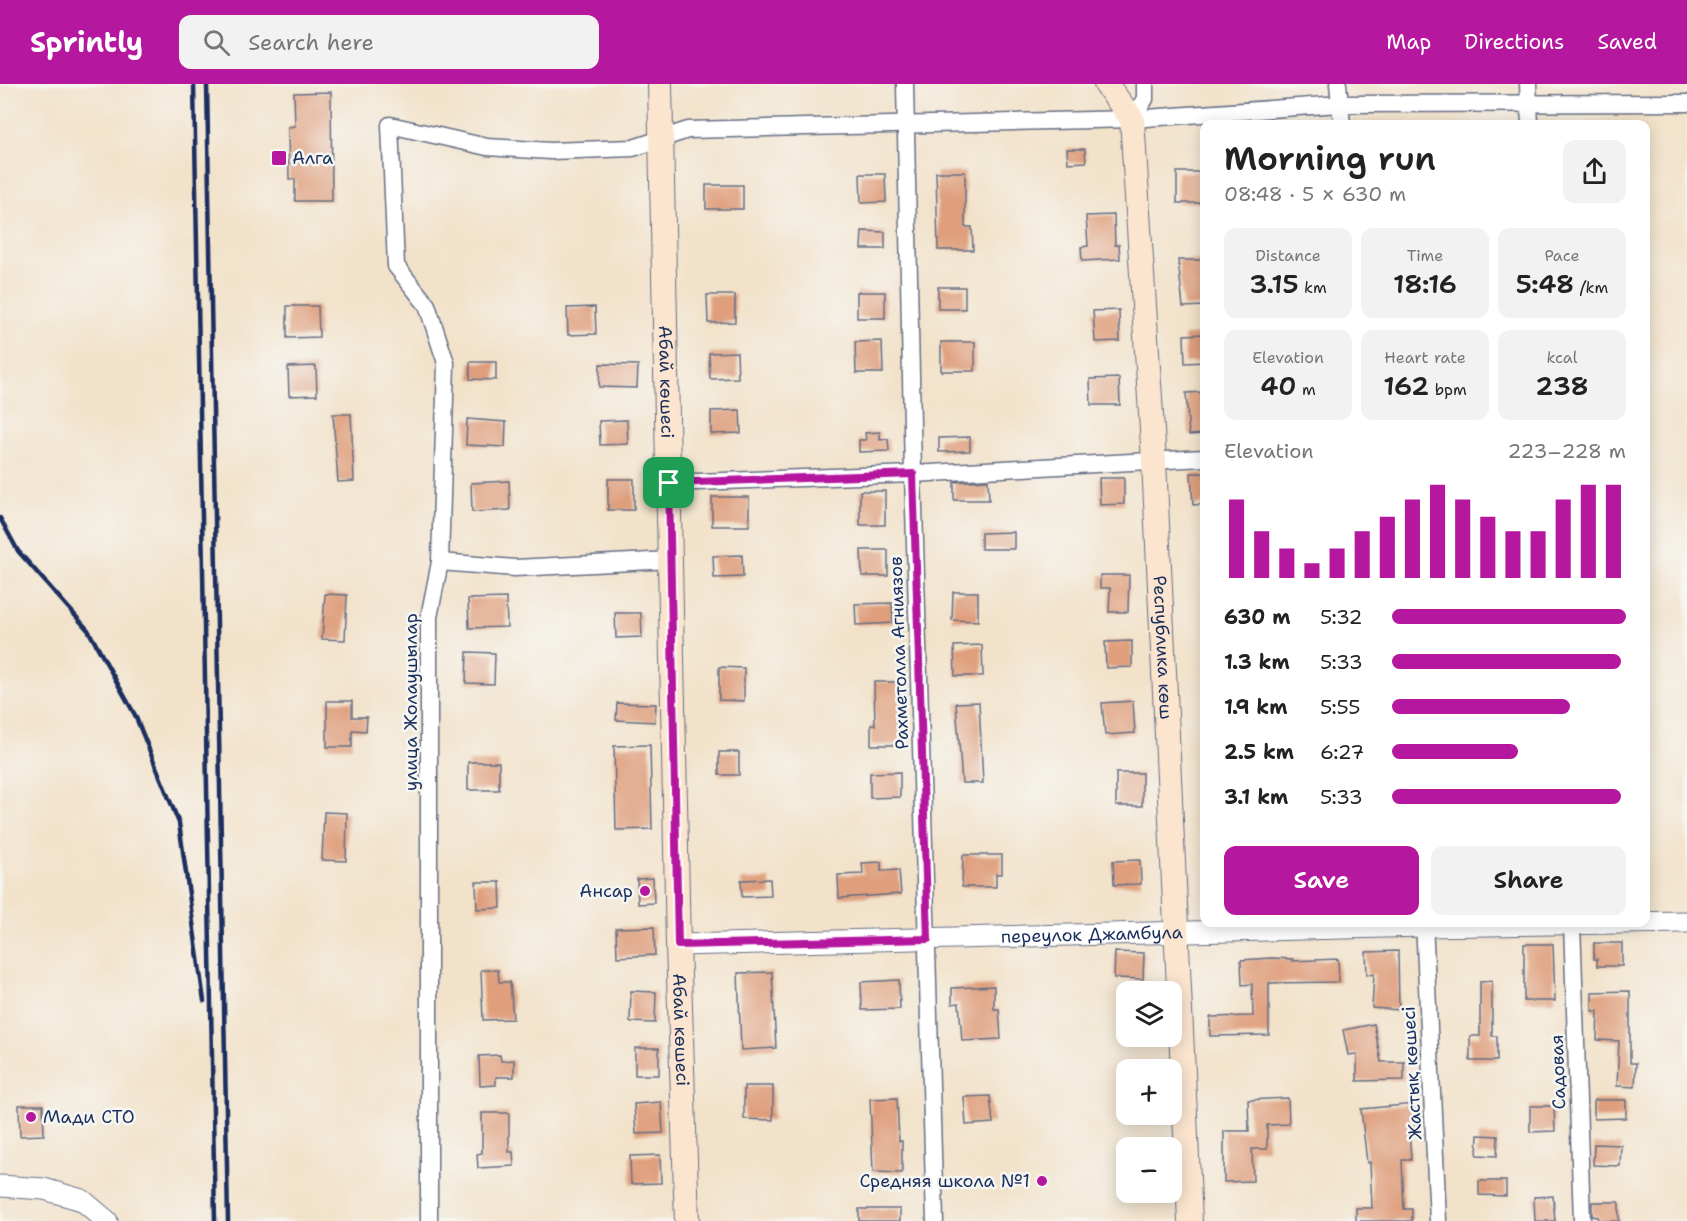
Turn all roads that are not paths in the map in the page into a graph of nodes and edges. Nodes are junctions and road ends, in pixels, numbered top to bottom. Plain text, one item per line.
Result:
1 (660, 84) edge
2 (905, 84) edge
3 (1106, 84) edge
4 (1145, 84) edge
5 (1338, 84) edge
6 (1528, 84) edge
7 (1687, 103) edge
8 (1340, 104) junction
9 (1528, 104) junction
10 (1132, 120) junction
11 (1342, 120) edge
12 (1530, 120) edge
13 (906, 123) junction
14 (663, 140) junction
15 (1200, 458) edge
16 (1154, 461) junction
17 (913, 474) junction
18 (669, 483) junction
19 (671, 561) junction
20 (440, 562) junction
21 (1650, 922) edge
22 (1687, 922) edge
23 (1332, 927) edge
24 (1425, 927) edge
25 (1572, 927) edge
26 (1176, 932) junction
27 (928, 939) junction
28 (678, 945) junction
29 (0, 1186) edge
30 (107, 1221) edge
31 (429, 1221) edge
32 (687, 1221) edge
33 (935, 1221) edge
34 (1190, 1221) edge
35 (1438, 1221) edge
36 (1582, 1221) edge

1 - 14 main road, Абай көшесі
2 - 13 street, Рахметолла Агниязов
3 - 10 main road
4 - 10 street
5 - 8 street
6 - 9 street
7 - 9 street
8 - 9 street
8 - 10 street
8 - 11 street
9 - 12 street
10 - 13 street
10 - 16 main road, Республика көш
13 - 14 street
13 - 17 street, Рахметолла Агниязов
14 - 18 main road, Абай көшесі
14 - 20 street, улица Жолаушылар
15 - 16 street
16 - 17 street
16 - 26 main road, Республика көш
17 - 18 street
17 - 27 street, Рахметолла Агниязов
18 - 19 main road, Абай көшесі
19 - 20 street
19 - 28 main road, Абай көшесі
20 - 31 street, улица Жолаушылар
21 - 22 street, переулок Джамбула
23 - 26 street, переулок Джамбула
24 - 35 street, Жастық көшесі
25 - 36 street, Садовая
26 - 27 street, переулок Джамбула
26 - 34 main road, Республика көш
27 - 28 street, переулок Джамбула
27 - 33 street, Рахметолла Агниязов
28 - 32 main road, Абай көшесі
29 - 30 street

